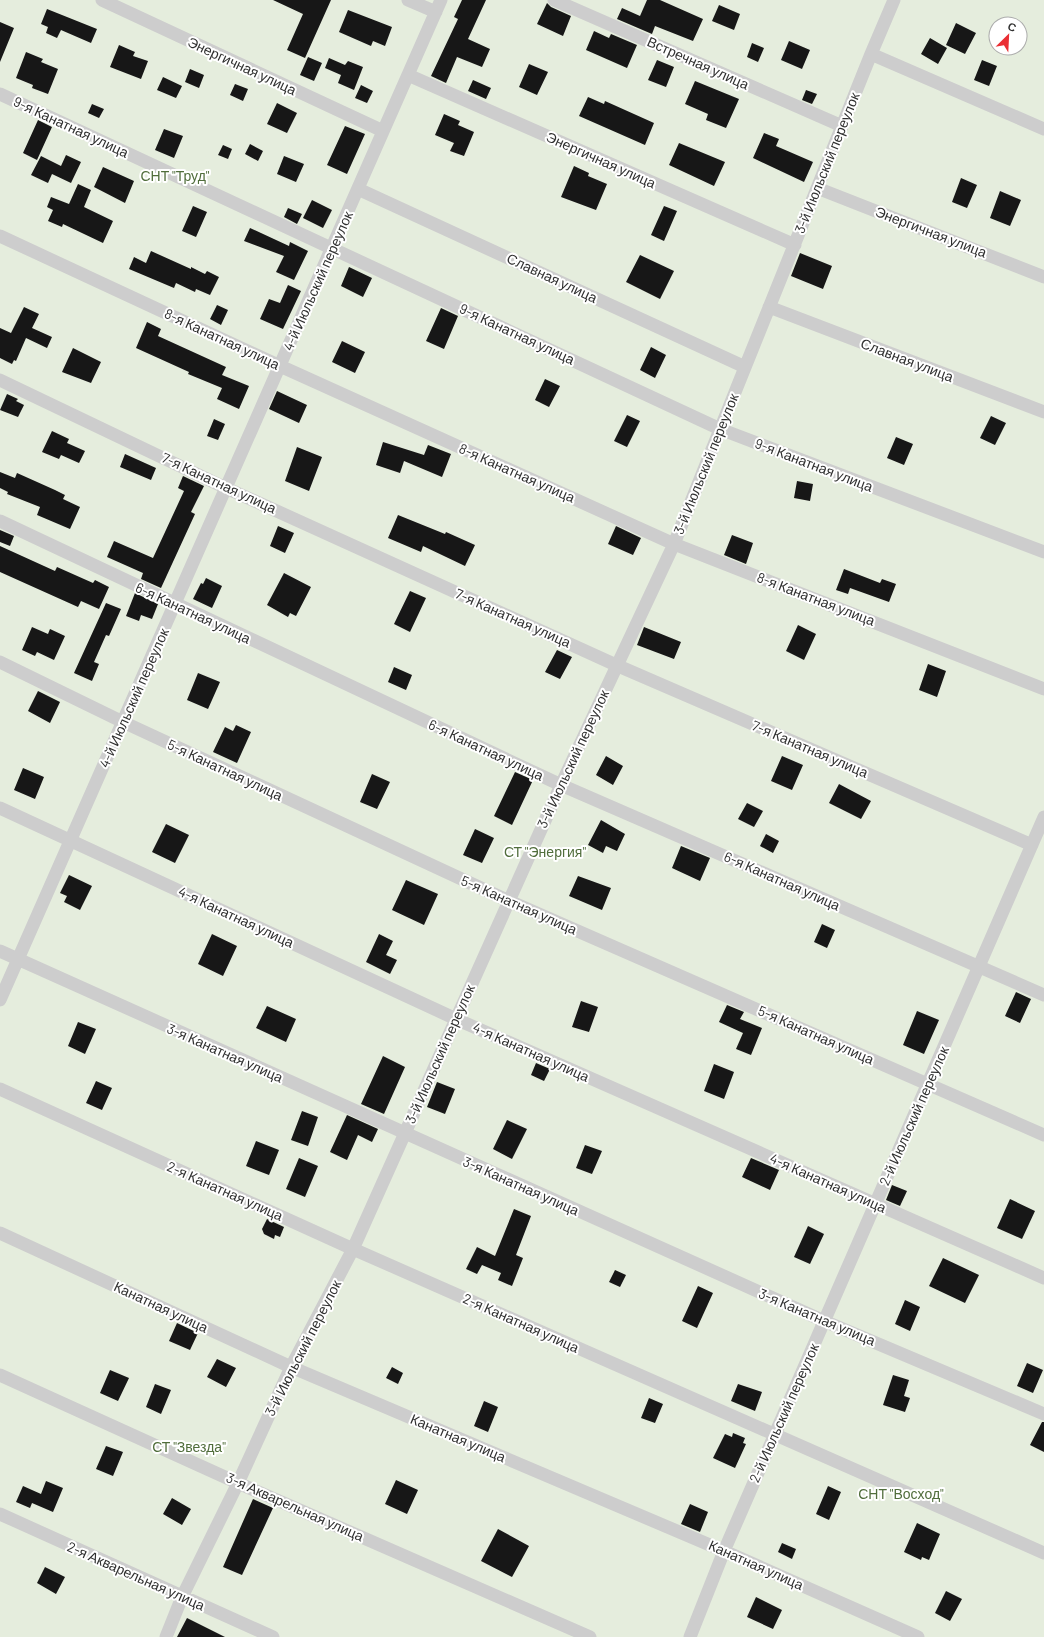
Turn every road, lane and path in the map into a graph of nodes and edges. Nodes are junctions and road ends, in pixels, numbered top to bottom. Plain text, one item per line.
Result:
1 (102, 0) edge
2 (408, 0) edge
3 (441, 0) edge
4 (554, 0) edge
5 (892, 1) edge
6 (436, 12) junction
7 (871, 54) junction
8 (408, 75) junction
9 (0, 94) edge
10 (842, 126) junction
11 (1044, 129) edge
12 (383, 131) junction
13 (817, 188) junction
14 (358, 189) junction
15 (0, 236) edge
16 (794, 245) junction
17 (332, 248) junction
18 (1044, 277) edge
19 (769, 307) junction
20 (280, 366) junction
21 (745, 367) junction
22 (0, 380) edge
23 (1044, 412) edge
24 (720, 429) junction
25 (226, 488) junction
26 (0, 521) edge
27 (674, 544) junction
28 (1044, 552) edge
29 (175, 604) junction
30 (0, 662) edge
31 (616, 665) junction
32 (1044, 689) edge
33 (123, 722) junction
34 (561, 785) junction
35 (0, 808) edge
36 (1043, 824) edge
37 (71, 841) junction
38 (1032, 845) junction
39 (509, 902) junction
40 (0, 951) edge
41 (18, 960) junction
42 (979, 967) junction
43 (1044, 995) edge
44 (0, 1000) edge
45 (456, 1019) junction
46 (928, 1084) junction
47 (0, 1089) edge
48 (404, 1134) junction
49 (1044, 1135) edge
50 (875, 1204) junction
51 (0, 1233) edge
52 (353, 1249) junction
53 (1044, 1278) edge
54 (824, 1321) junction
55 (290, 1367) junction
56 (0, 1375) edge
57 (1044, 1414) edge
58 (775, 1435) junction
59 (238, 1483) junction
60 (0, 1514) edge
61 (724, 1551) junction
62 (1044, 1553) edge
63 (182, 1597) junction
64 (166, 1637) edge
65 (273, 1637) edge
66 (590, 1637) edge
67 (690, 1637) edge
68 (918, 1637) edge

1 - 12 street, Энергичная улица
2 - 6 street
3 - 6 street, 4-й Июльский переулок
4 - 10 street, Встречная улица
5 - 7 street, 3-й Июльский переулок
6 - 8 street, 4-й Июльский переулок
7 - 10 street, 3-й Июльский переулок
7 - 11 street
8 - 12 street, 4-й Июльский переулок
8 - 16 street, Энергичная улица
9 - 17 street, 9-я Канатная улица
10 - 13 street, 3-й Июльский переулок
12 - 14 street, 4-й Июльский переулок
13 - 16 street, 3-й Июльский переулок
13 - 18 street, Энергичная улица
14 - 17 street, 4-й Июльский переулок
14 - 21 street, Славная улица
15 - 20 street, 8-я Канатная улица
16 - 19 street, 3-й Июльский переулок
17 - 20 street, 4-й Июльский переулок
17 - 24 street, 9-я Канатная улица
19 - 21 street, 3-й Июльский переулок
19 - 23 street, Славная улица
20 - 25 street, 4-й Июльский переулок
20 - 27 street, 8-я Канатная улица
21 - 24 street, 3-й Июльский переулок
22 - 25 street, 7-я Канатная улица
24 - 27 street, 3-й Июльский переулок
24 - 28 street, 9-я Канатная улица
25 - 29 street, 4-й Июльский переулок
25 - 31 street, 7-я Канатная улица
26 - 29 street, 6-я Канатная улица
27 - 31 street, 3-й Июльский переулок
27 - 32 street, 8-я Канатная улица
29 - 33 street, 4-й Июльский переулок
29 - 34 street, 6-я Канатная улица
30 - 33 street, 5-я Канатная улица
31 - 34 street, 3-й Июльский переулок
31 - 38 street, 7-я Канатная улица
33 - 37 street, 4-й Июльский переулок
33 - 39 street, 5-я Канатная улица
34 - 39 street, 3-й Июльский переулок
34 - 42 street, 6-я Канатная улица
35 - 37 street, 4-я Канатная улица
36 - 38 street, 2-й Июльский переулок
37 - 41 street, 4-й Июльский переулок
37 - 45 street, 4-я Канатная улица
38 - 42 street, 2-й Июльский переулок
39 - 45 street, 3-й Июльский переулок
39 - 46 street, 5-я Канатная улица
40 - 41 street, 3-я Канатная улица
41 - 44 street, 4-й Июльский переулок
41 - 48 street, 3-я Канатная улица
42 - 43 street, 6-я Канатная улица
42 - 46 street, 2-й Июльский переулок
45 - 48 street, 3-й Июльский переулок
45 - 50 street, 4-я Канатная улица
46 - 49 street, 5-я Канатная улица
46 - 50 street, 2-й Июльский переулок
47 - 52 street, 2-я Канатная улица
48 - 52 street, 3-й Июльский переулок
48 - 54 street, 3-я Канатная улица
50 - 53 street, 4-я Канатная улица
50 - 54 street, 2-й Июльский переулок
51 - 55 street, Канатная улица
52 - 55 street, 3-й Июльский переулок
52 - 58 street, 2-я Канатная улица
54 - 57 street, 3-я Канатная улица
54 - 58 street, 2-й Июльский переулок
55 - 59 street, 3-й Июльский переулок
55 - 61 street, Канатная улица
56 - 59 street, 3-я Акварельная улица
58 - 61 street, 2-й Июльский переулок
58 - 62 street, 2-я Канатная улица
59 - 63 street, 3-й Июльский переулок
59 - 66 street, 3-я Акварельная улица
60 - 63 street, 2-я Акварельная улица
61 - 67 street, 2-й Июльский переулок
61 - 68 street, Канатная улица
63 - 64 street, 3-й Июльский переулок
63 - 65 street, 2-я Акварельная улица

